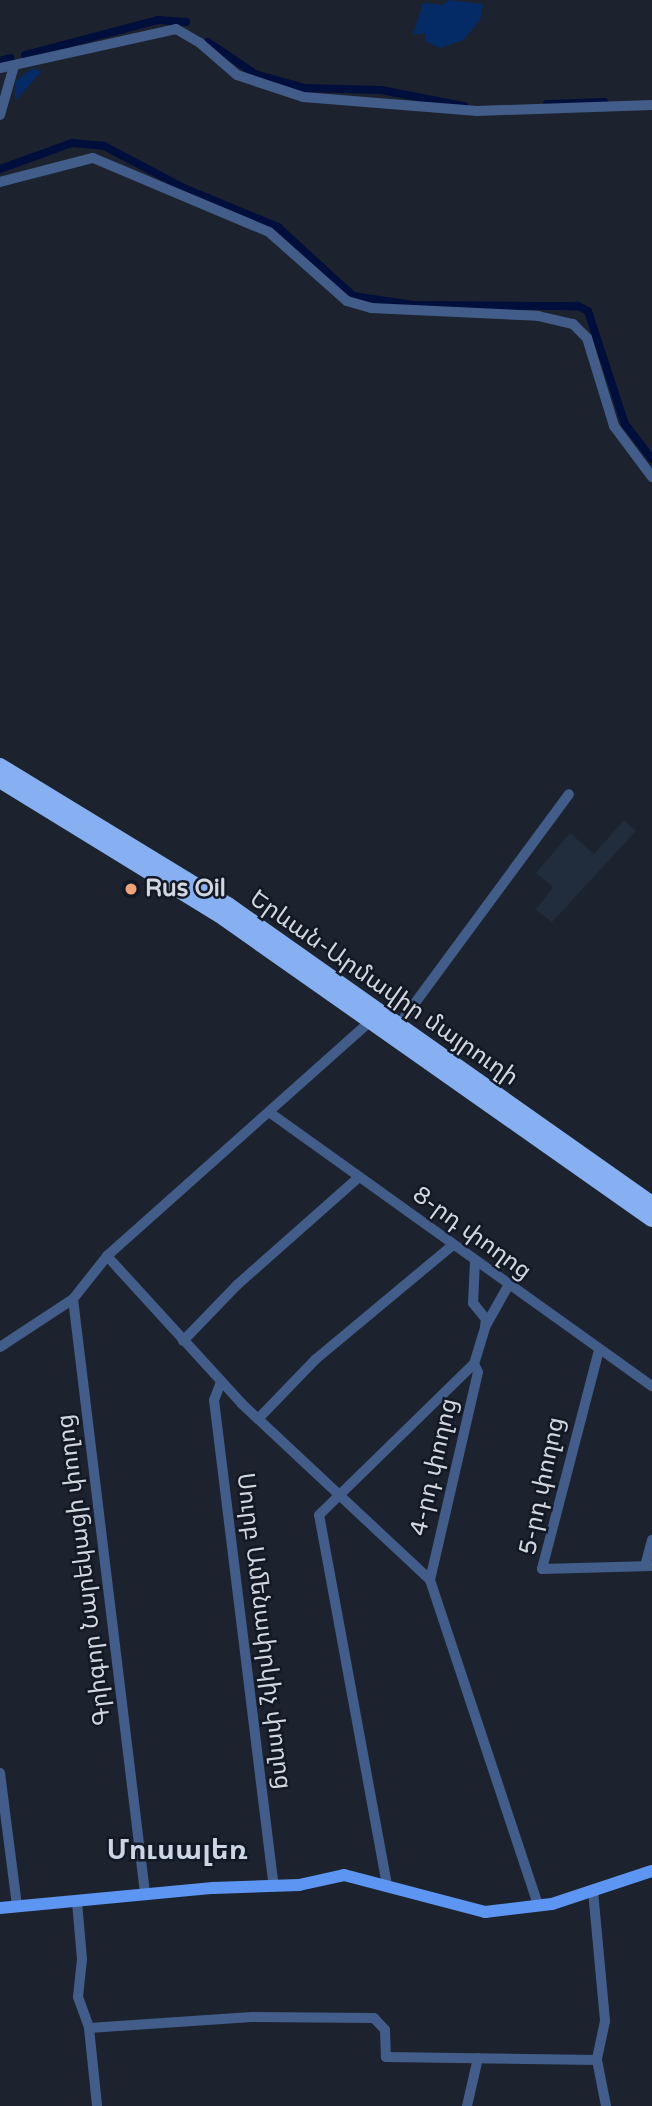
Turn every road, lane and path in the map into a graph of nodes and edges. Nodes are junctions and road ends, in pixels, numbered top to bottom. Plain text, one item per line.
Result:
1 (14, 66) junction
2 (0, 68) edge
3 (2, 76) edge
4 (652, 105) edge
5 (0, 115) edge
6 (0, 182) edge
7 (652, 477) edge
8 (0, 766) edge
9 (0, 780) edge
10 (569, 794) dead end
11 (371, 1021) junction
12 (398, 1026) junction
13 (269, 1112) junction
14 (359, 1177) junction
15 (625, 1192) junction
16 (652, 1204) edge
17 (652, 1219) edge
18 (453, 1245) junction
19 (107, 1255) junction
20 (475, 1261) junction
21 (508, 1286) junction
22 (73, 1299) junction
23 (485, 1327) junction
24 (183, 1341) junction
25 (0, 1347) edge
26 (598, 1350) junction
27 (474, 1363) junction
28 (222, 1382) junction
29 (652, 1386) edge
30 (258, 1419) junction
31 (339, 1495) junction
32 (652, 1539) edge
33 (648, 1566) edge
34 (430, 1580) junction
35 (0, 1773) edge
36 (652, 1871) edge
37 (387, 1885) junction
38 (274, 1886) junction
39 (593, 1891) junction
40 (145, 1893) junction
41 (77, 1902) junction
42 (538, 1905) junction
43 (17, 1906) junction
44 (0, 1908) edge
45 (89, 2028) junction
46 (478, 2058) junction
47 (597, 2060) junction
48 (97, 2106) edge
49 (467, 2106) edge
50 (606, 2106) edge

1 - 2 street
1 - 3 street
1 - 4 street
3 - 5 street
6 - 7 street
8 - 12 highway, Երևան-Արմավիր մայրուղի
9 - 11 highway, Երևան-Արմավիր մայրուղի
10 - 12 street
11 - 13 street
11 - 15 highway, Երևան-Արմավիր մայրուղի
12 - 15 highway, Երևան-Արմավիր մայրուղի
13 - 14 street, 8-րդ փողոց
13 - 19 street
14 - 18 street, 8-րդ փողոց
14 - 24 street
15 - 16 highway
15 - 17 highway
18 - 20 street, 8-րդ փողոց
18 - 30 street
19 - 22 street
19 - 24 street
20 - 21 street, 8-րդ փողոց
20 - 23 street
21 - 23 street
21 - 26 street, 8-րդ փողոց
22 - 25 street
22 - 40 street, Գրիգոր Նարեկացի փողոց
23 - 27 street
24 - 28 street
26 - 29 street, 8-րդ փողոց
26 - 33 street, 5-րդ փողոց
27 - 31 street
27 - 34 street, 4-րդ փողոց
28 - 30 street
28 - 38 street, Սուրբ Ամենափրկիչ փողոց
30 - 31 street
31 - 34 street
31 - 37 street
32 - 33 street
34 - 42 street
35 - 43 street
36 - 39 main road
37 - 38 main road
37 - 42 main road
38 - 40 main road
39 - 42 main road
39 - 47 street
40 - 41 main road
41 - 43 main road
41 - 45 street
43 - 44 main road
45 - 46 street
45 - 48 street
46 - 47 street
46 - 49 street
47 - 50 street

